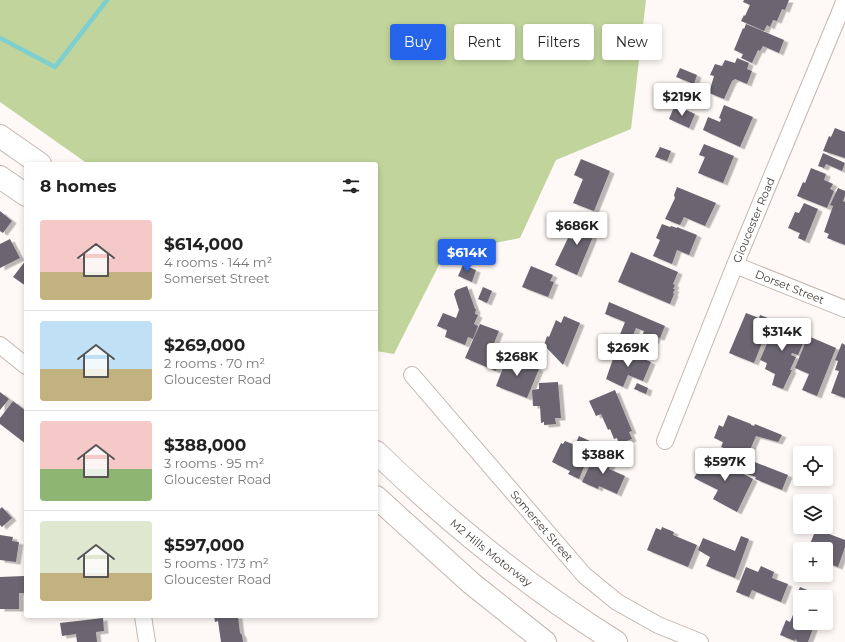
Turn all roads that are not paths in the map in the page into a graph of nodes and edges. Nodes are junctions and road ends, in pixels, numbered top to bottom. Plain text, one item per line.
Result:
1 (845, 0) edge
2 (0, 136) edge
3 (37, 162) edge
4 (0, 177) edge
5 (24, 194) edge
6 (736, 265) junction
7 (845, 309) edge
8 (0, 345) edge
9 (24, 364) edge
10 (412, 375) dead end
11 (665, 441) dead end
12 (378, 454) edge
13 (378, 500) edge
14 (143, 618) edge
15 (147, 642) edge
16 (545, 642) edge
17 (616, 642) edge
18 (700, 642) edge

1 - 6 street, Gloucester Road
2 - 3 highway
4 - 5 highway
6 - 7 street, Dorset Street
6 - 11 street, Gloucester Road
8 - 9 street
10 - 18 street, Somerset Street
12 - 17 highway, M2 Hills Motorway
13 - 16 highway
14 - 15 street

